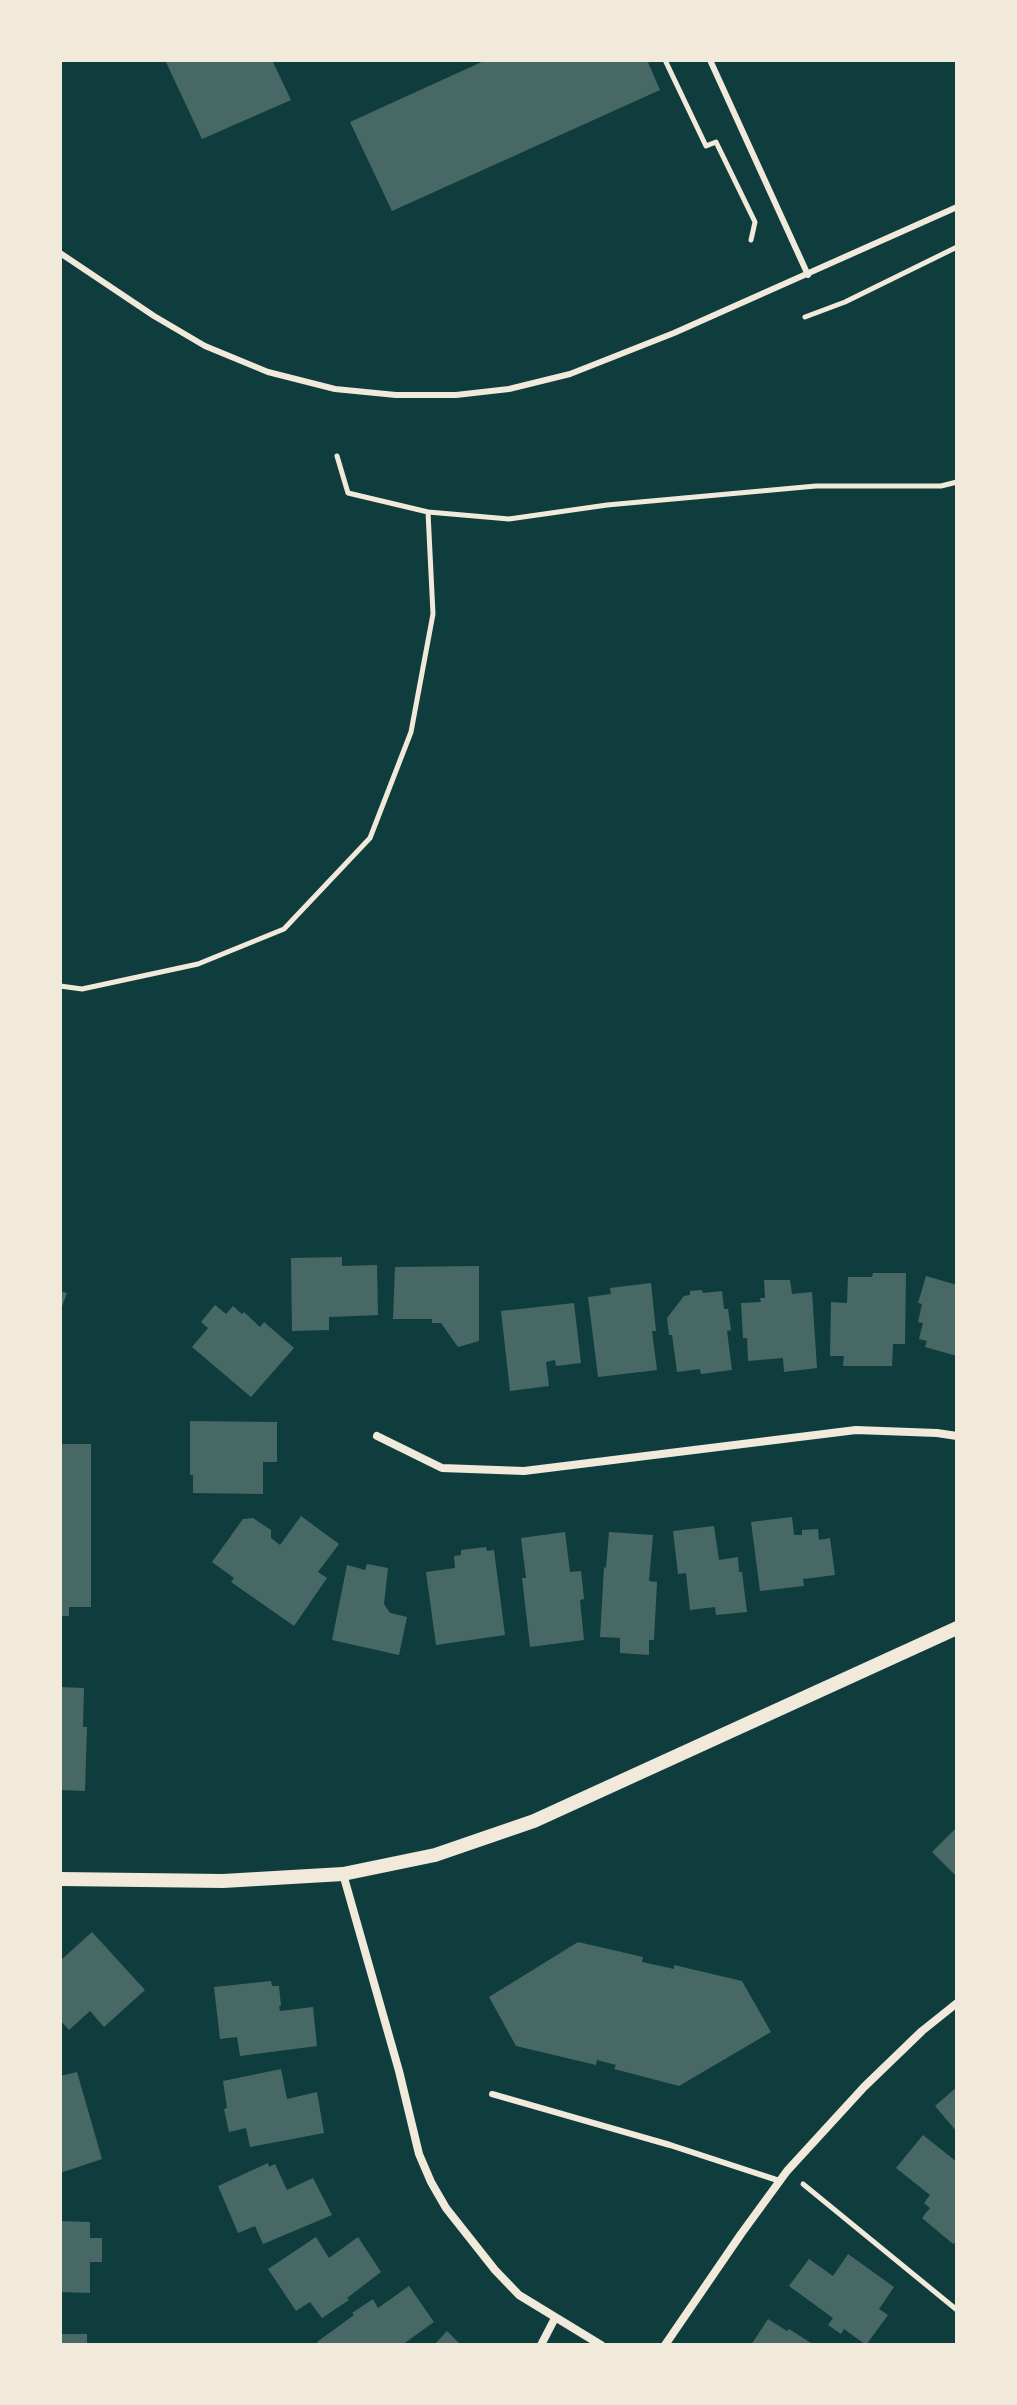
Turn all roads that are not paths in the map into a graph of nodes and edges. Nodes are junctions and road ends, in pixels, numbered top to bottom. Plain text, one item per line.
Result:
1 (710, 60) edge
2 (957, 207) edge
3 (60, 253) edge
4 (808, 275) junction
5 (377, 1436) dead end
6 (957, 1436) edge
7 (957, 1628) edge
8 (343, 1874) junction
9 (60, 1879) edge
10 (957, 2003) edge
11 (492, 2094) dead end
12 (780, 2181) junction
13 (555, 2318) junction
14 (541, 2345) edge
15 (601, 2345) edge
16 (665, 2345) edge

1 - 4 lane
2 - 4 lane
3 - 4 lane
5 - 6 street
7 - 8 street
8 - 9 street
8 - 13 street
10 - 12 street
11 - 12 lane
12 - 16 street
13 - 14 street
13 - 15 street

